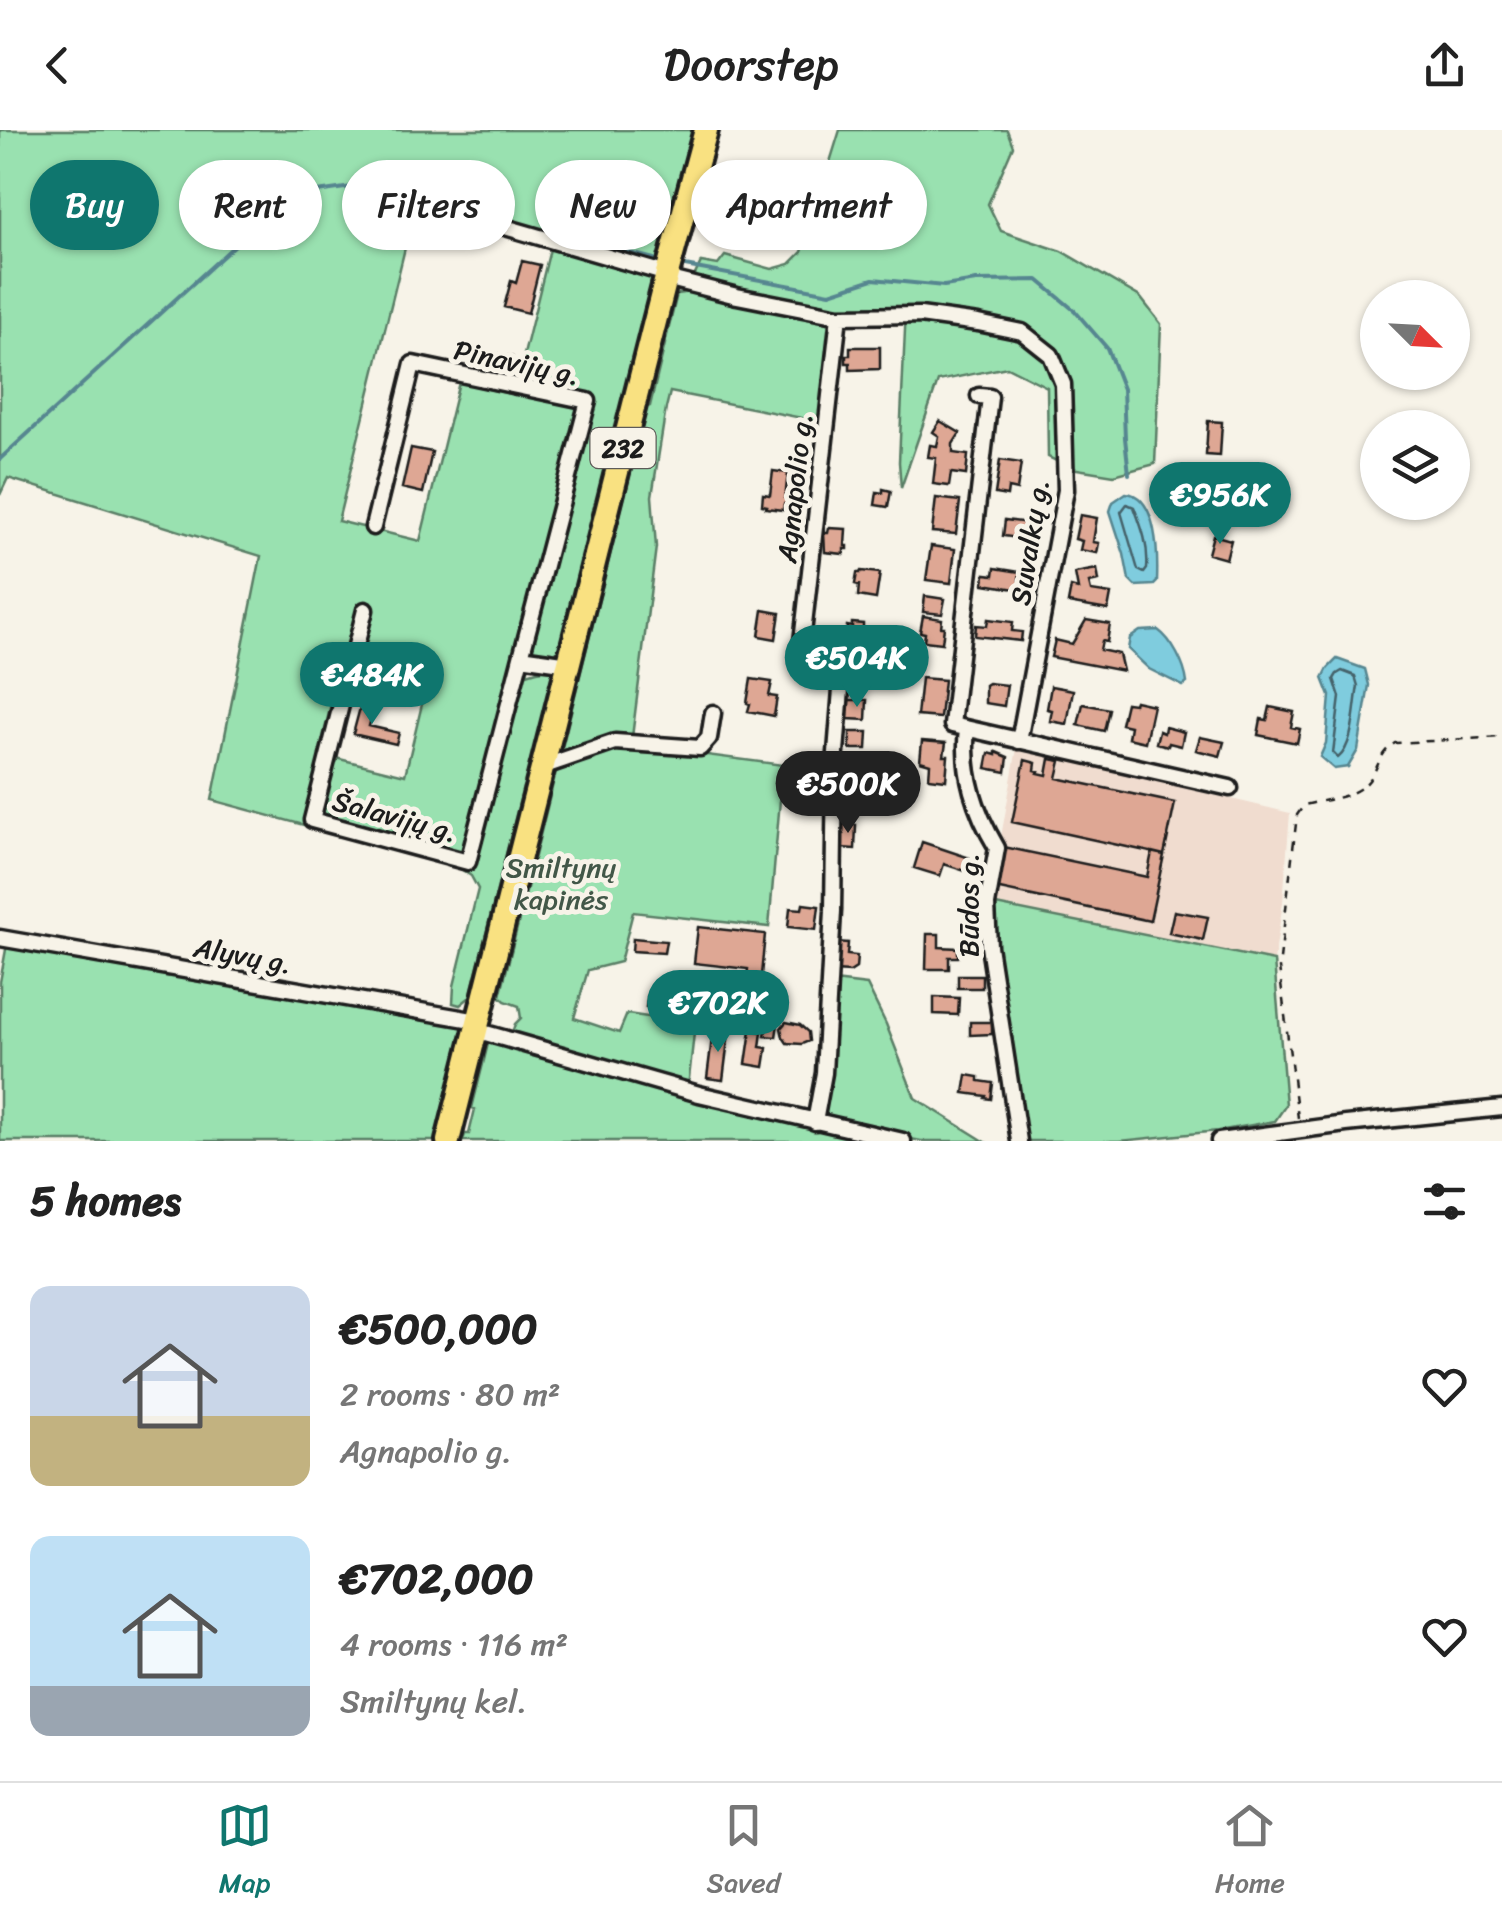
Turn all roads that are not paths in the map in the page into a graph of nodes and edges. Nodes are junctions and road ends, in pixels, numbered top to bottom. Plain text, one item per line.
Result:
1 (706, 130) edge
2 (515, 230) edge
3 (666, 276) junction
4 (838, 316) junction
5 (979, 396) dead end
6 (373, 527) dead end
7 (365, 610) dead end
8 (521, 657) junction
9 (569, 664) junction
10 (713, 713) dead end
11 (968, 729) junction
12 (1020, 741) junction
13 (542, 768) junction
14 (1230, 788) dead end
15 (0, 938) edge
16 (474, 1035) junction
17 (1502, 1108) edge
18 (814, 1122) junction
19 (448, 1141) edge
20 (903, 1141) edge
21 (1019, 1141) edge
22 (1223, 1141) edge

1 - 3 main road, 232
2 - 3 street, Suvalkų g.
3 - 4 street, Suvalkų g.
3 - 9 main road, 232
4 - 12 street, Suvalkų g.
4 - 18 street, Agnapolio g.
5 - 11 street, Būdos g.
6 - 8 street, Pinavijų g.
7 - 8 street, Šalavijų g.
8 - 9 street
9 - 13 main road, 232
10 - 13 street
11 - 12 street
11 - 21 street, Būdos g.
12 - 14 street
13 - 16 main road, 232
15 - 16 street, Alyvų g.
16 - 18 street, Alyvų g.
16 - 19 main road, 232
17 - 22 street
18 - 20 street, Alyvų g.

